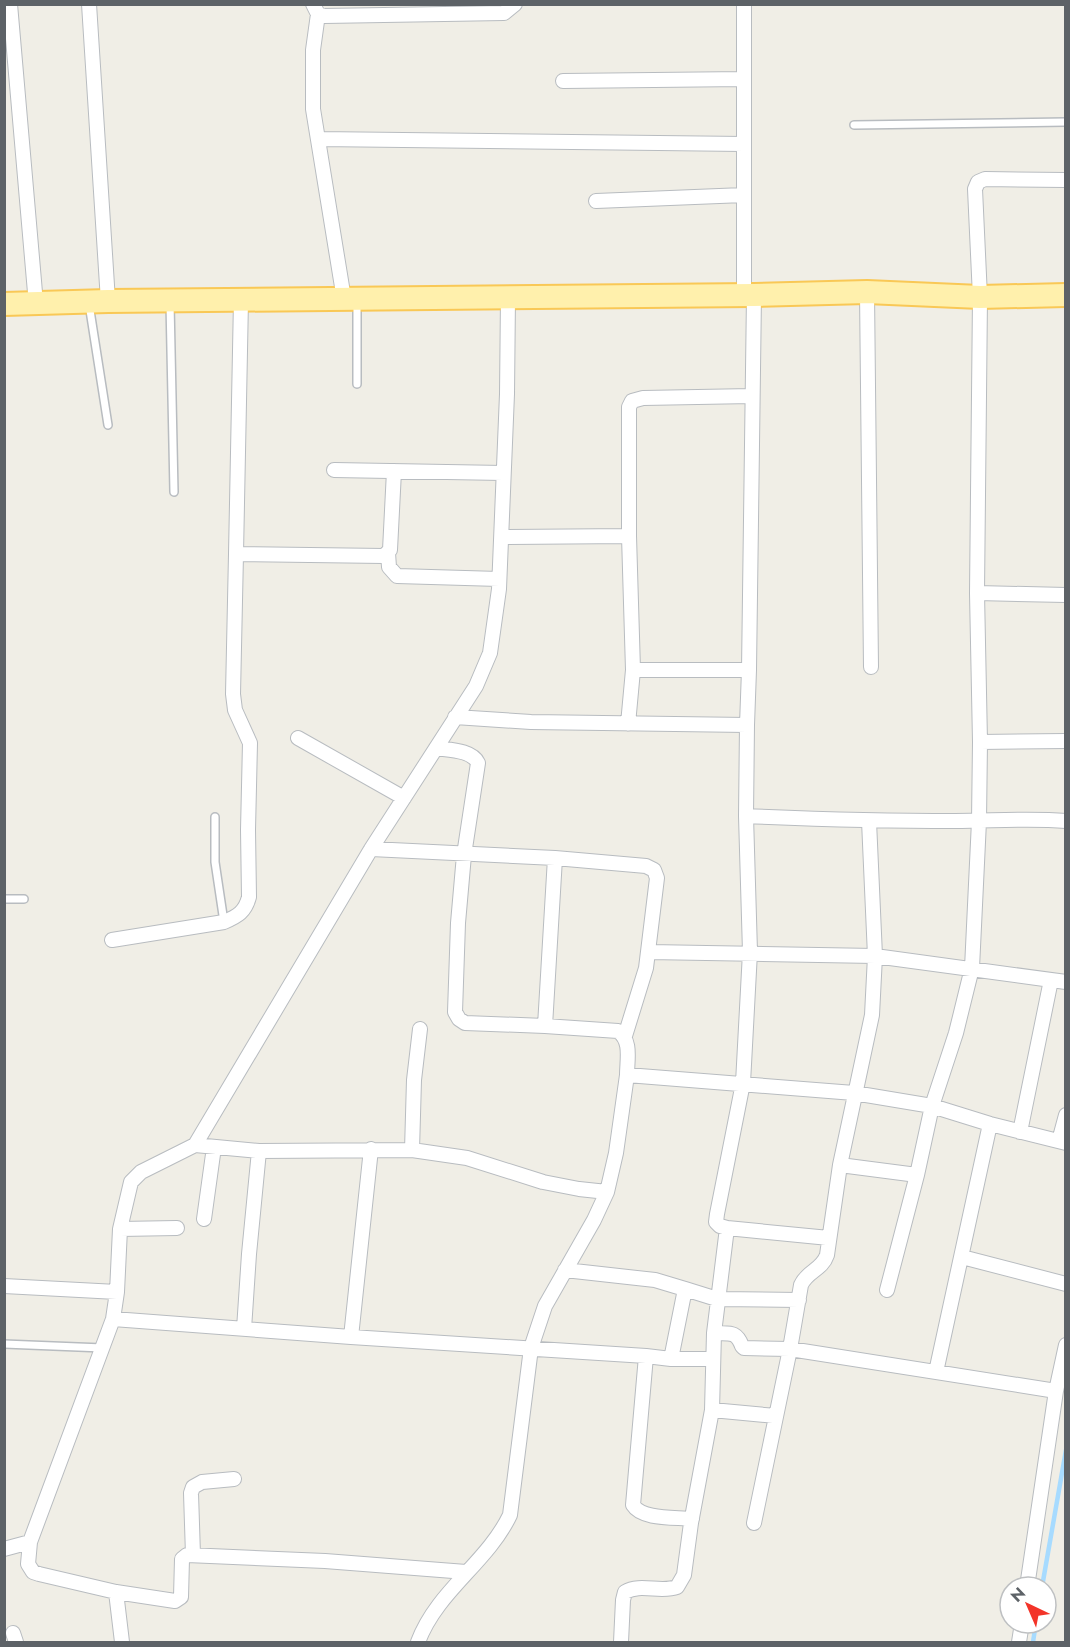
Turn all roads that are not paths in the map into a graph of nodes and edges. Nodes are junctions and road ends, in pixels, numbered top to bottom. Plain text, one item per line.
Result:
1 (10, 4) edge
2 (89, 4) edge
3 (515, 4) edge
4 (744, 4) edge
5 (316, 9) edge
6 (444, 9) edge
7 (482, 9) edge
8 (358, 10) edge
9 (744, 79) junction
10 (563, 81) dead end
11 (1065, 122) edge
12 (854, 125) dead end
13 (318, 139) junction
14 (744, 144) junction
15 (1065, 180) edge
16 (744, 195) junction
17 (596, 201) dead end
18 (867, 292) junction
19 (1065, 295) edge
20 (749, 296) junction
21 (508, 297) junction
22 (980, 297) junction
23 (351, 299) junction
24 (170, 300) junction
25 (241, 300) junction
26 (98, 301) junction
27 (4, 304) edge
28 (36, 304) junction
29 (357, 384) dead end
30 (752, 396) junction
31 (108, 425) dead end
32 (334, 470) dead end
33 (394, 471) junction
34 (502, 473) junction
35 (174, 492) dead end
36 (629, 536) junction
37 (501, 537) junction
38 (388, 553) junction
39 (236, 554) junction
40 (499, 579) junction
41 (977, 593) junction
42 (1065, 595) edge
43 (871, 667) dead end
44 (633, 670) junction
45 (749, 670) junction
46 (455, 717) junction
47 (628, 724) junction
48 (747, 725) junction
49 (298, 738) dead end
50 (1065, 741) edge
51 (980, 742) junction
52 (436, 748) junction
53 (404, 798) junction
54 (746, 816) junction
55 (215, 817) dead end
56 (869, 821) junction
57 (979, 821) junction
58 (1065, 821) edge
59 (371, 849) junction
60 (464, 855) junction
61 (555, 858) junction
62 (4, 899) edge
63 (24, 899) dead end
64 (224, 922) junction
65 (111, 940) dead end
66 (649, 952) junction
67 (750, 952) junction
68 (875, 956) junction
69 (972, 968) junction
70 (1058, 981) edge
71 (545, 1026) junction
72 (420, 1029) dead end
73 (625, 1036) junction
74 (627, 1075) junction
75 (743, 1083) junction
76 (854, 1093) junction
77 (932, 1106) junction
78 (1065, 1115) edge
79 (990, 1124) junction
80 (1020, 1132) junction
81 (1062, 1142) edge
82 (195, 1145) junction
83 (214, 1147) junction
84 (371, 1149) junction
85 (412, 1150) junction
86 (259, 1151) junction
87 (840, 1165) junction
88 (917, 1175) junction
89 (607, 1192) junction
90 (204, 1220) dead end
91 (177, 1228) dead end
92 (727, 1228) junction
93 (120, 1229) junction
94 (829, 1238) junction
95 (962, 1257) junction
96 (565, 1270) junction
97 (1065, 1284) edge
98 (4, 1286) edge
99 (685, 1289) junction
100 (887, 1290) dead end
101 (117, 1292) junction
102 (717, 1299) junction
103 (799, 1300) junction
104 (113, 1319) junction
105 (244, 1329) junction
106 (714, 1333) junction
107 (351, 1337) junction
108 (4, 1344) edge
109 (1065, 1345) edge
110 (104, 1348) junction
111 (531, 1348) junction
112 (790, 1349) junction
113 (646, 1356) junction
114 (671, 1359) junction
115 (713, 1359) junction
116 (936, 1372) junction
117 (1056, 1390) junction
118 (712, 1410) junction
119 (776, 1416) junction
120 (234, 1479) dead end
121 (692, 1519) junction
122 (754, 1523) dead end
123 (30, 1542) junction
124 (4, 1548) edge
125 (193, 1555) junction
126 (466, 1572) junction
127 (1029, 1575) edge
128 (116, 1592) junction
129 (122, 1642) edge
130 (418, 1642) edge
131 (621, 1642) edge

1 - 28 street
2 - 26 street
3 - 7 street
4 - 9 street
5 - 8 street
5 - 13 street
6 - 7 street
6 - 8 street
9 - 10 street
9 - 14 street
11 - 12 lane
13 - 14 street
13 - 23 street
14 - 16 street
15 - 22 street
16 - 17 street
16 - 20 street
18 - 20 main road
18 - 22 main road
18 - 43 street
19 - 22 main road
20 - 21 main road
20 - 30 street
21 - 23 main road
21 - 34 street
22 - 41 street
23 - 25 main road
23 - 29 lane
24 - 25 main road
24 - 26 main road
24 - 35 lane
25 - 39 street
26 - 28 main road
26 - 31 lane
27 - 28 main road
30 - 36 street
30 - 45 street
32 - 33 street
33 - 34 street
33 - 38 street
34 - 37 street
36 - 37 street
36 - 44 street
37 - 40 street
38 - 39 street
38 - 40 street
39 - 64 street
40 - 46 street
41 - 42 street
41 - 51 street
44 - 45 street
44 - 47 street
45 - 48 street
46 - 47 street
46 - 52 street
47 - 48 street
48 - 54 street
49 - 53 street
50 - 51 street
51 - 57 street
52 - 53 street
52 - 60 street
53 - 59 street
54 - 56 street
54 - 67 street
55 - 64 lane
56 - 57 street
56 - 68 street
57 - 58 street
57 - 69 street
59 - 60 street
59 - 82 street
60 - 61 street
60 - 71 street
61 - 66 street
61 - 71 street
62 - 63 lane
64 - 65 street
66 - 67 street
66 - 73 street
67 - 68 street
67 - 75 street
68 - 69 street
68 - 76 street
69 - 70 street
69 - 77 street
70 - 80 street
71 - 73 street
72 - 85 street
73 - 74 street
74 - 75 street
74 - 89 street
75 - 76 street
75 - 92 street
76 - 77 street
76 - 87 street
77 - 79 street
77 - 88 street
78 - 81 street
79 - 80 street
79 - 95 street
80 - 81 street
82 - 83 street
82 - 93 street
83 - 86 street
83 - 90 street
84 - 85 street
84 - 86 street
84 - 107 street
85 - 89 street
86 - 105 street
87 - 88 street
87 - 94 street
88 - 100 street
89 - 96 street
91 - 93 street
92 - 94 street
92 - 102 street
93 - 101 street
94 - 103 street
95 - 97 street
95 - 116 street
96 - 99 street
96 - 111 street
98 - 101 street
99 - 102 street
99 - 114 street
101 - 104 street
102 - 103 street
102 - 106 street
103 - 112 street
104 - 105 street
104 - 110 street
105 - 107 street
106 - 112 street
106 - 115 street
107 - 111 street
108 - 110 lane
109 - 117 street
110 - 123 street
111 - 113 street
111 - 126 street
112 - 116 street
112 - 119 street
113 - 114 street
113 - 121 street
114 - 115 street
115 - 118 street
116 - 117 street
117 - 127 street
118 - 119 street
118 - 121 street
119 - 122 street
120 - 125 street
121 - 131 street
123 - 124 street
123 - 128 street
125 - 126 street
125 - 128 street
126 - 130 street
128 - 129 street

